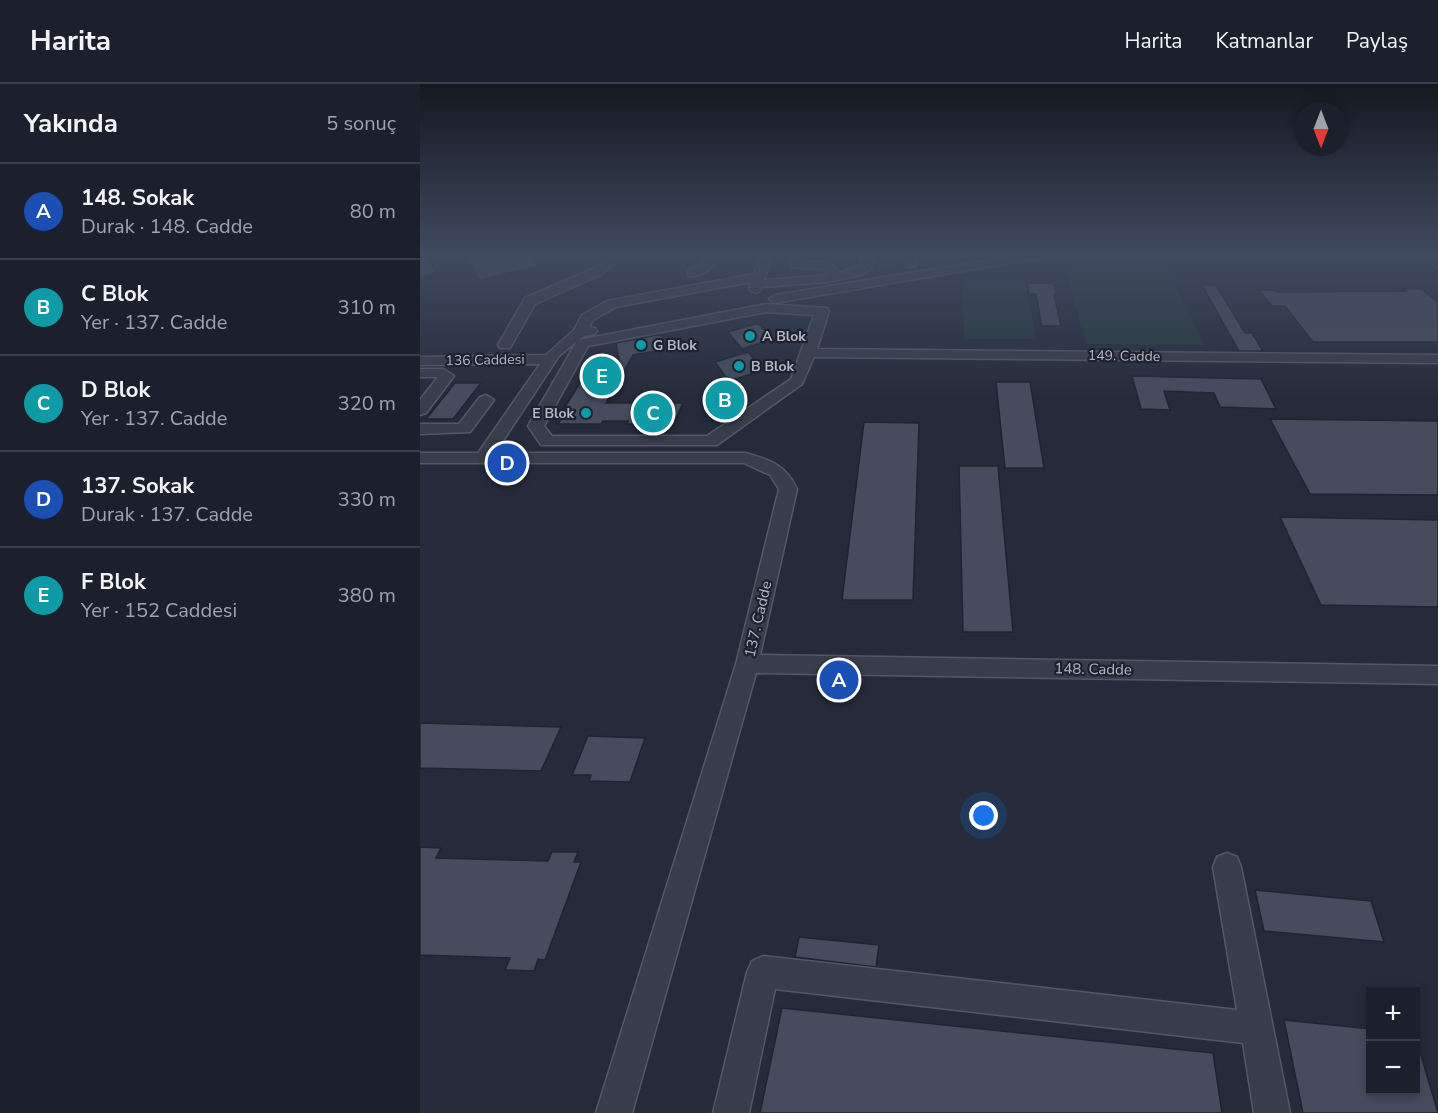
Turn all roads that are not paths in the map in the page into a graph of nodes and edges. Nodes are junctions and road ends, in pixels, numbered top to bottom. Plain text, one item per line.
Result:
1 (529, 302) edge
2 (625, 302) edge
3 (762, 302) edge
4 (750, 304) joint
5 (580, 332) junction
6 (505, 345) dead end
7 (809, 353) junction
8 (550, 359) junction
9 (1438, 359) edge
10 (420, 360) edge
11 (420, 373) edge
12 (486, 400) dead end
13 (420, 410) edge
14 (536, 426) junction
15 (504, 428) junction
16 (420, 429) edge
17 (484, 457) junction
18 (420, 458) edge
19 (747, 664) junction
20 (1438, 675) edge
21 (1227, 867) dead end
22 (1256, 1028) junction
23 (614, 1113) edge
24 (731, 1113) edge
25 (1272, 1113) edge

1 - 6 street
2 - 5 street
3 - 4 street
4 - 5 street
5 - 8 street
7 - 9 street, 149. Cadde
7 - 14 street
7 - 14 street
8 - 10 street, 136 Caddesi
8 - 15 street
11 - 13 street
12 - 16 street
14 - 15 street
15 - 17 street
17 - 18 street, 137. Cadde
17 - 19 street, 137. Cadde
19 - 20 street, 148. Cadde
19 - 23 street, 137. Cadde
21 - 22 street
22 - 24 street
22 - 25 street

